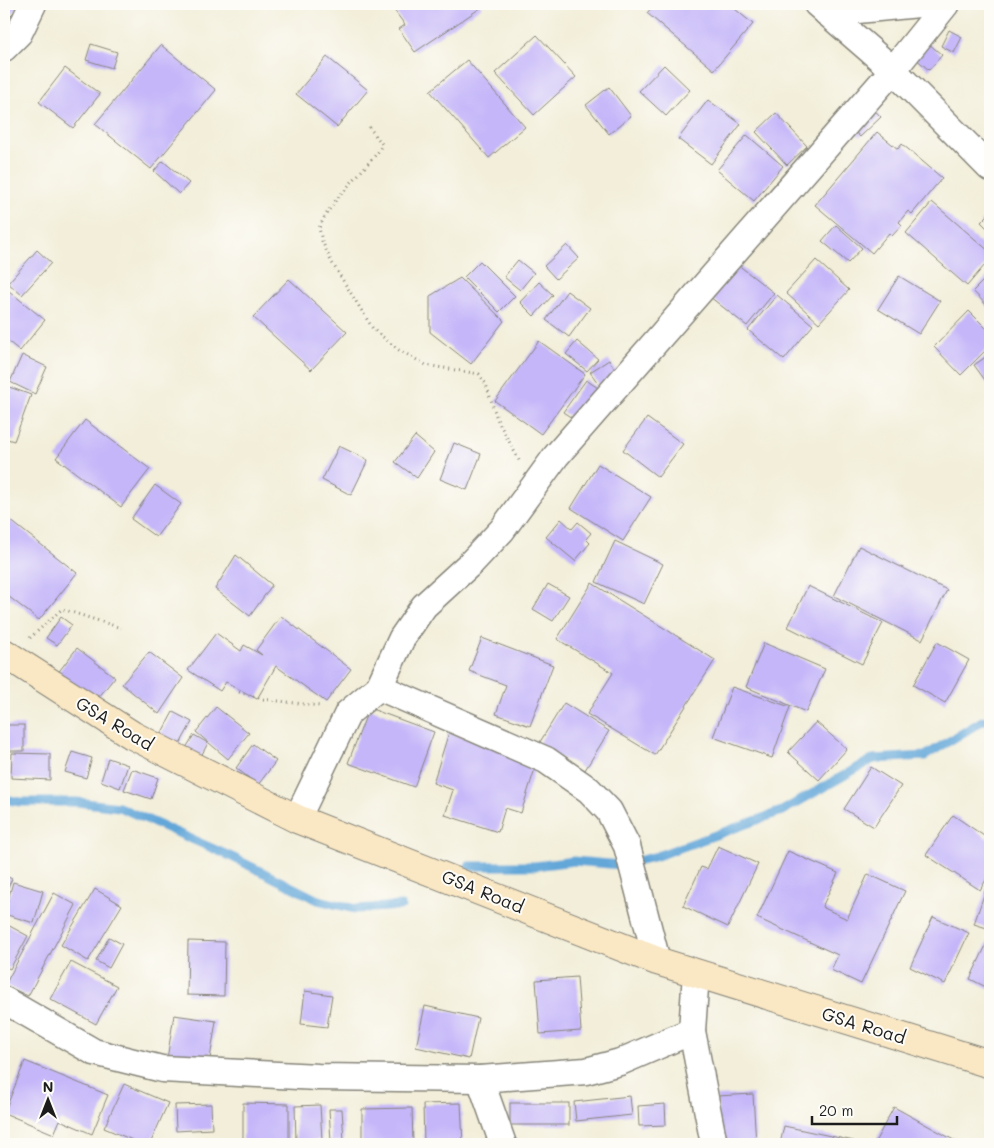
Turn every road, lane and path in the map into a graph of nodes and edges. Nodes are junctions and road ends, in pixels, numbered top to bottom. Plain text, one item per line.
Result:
1 (33, 4) edge
2 (919, 4) edge
3 (946, 4) edge
4 (822, 8) edge
5 (4, 48) edge
6 (893, 70) junction
7 (369, 127) dead end
8 (990, 168) edge
9 (533, 487) junction
10 (121, 628) dead end
11 (28, 639) dead end
12 (4, 653) edge
13 (379, 687) junction
14 (239, 692) dead end
15 (348, 713) junction
16 (297, 819) junction
17 (657, 961) junction
18 (696, 973) junction
19 (4, 1000) edge
20 (692, 1032) junction
21 (990, 1064) edge
22 (480, 1079) junction
23 (503, 1144) edge
24 (714, 1144) edge

1 - 5 street
2 - 4 street
3 - 6 street
4 - 6 street
6 - 8 street
6 - 9 street
7 - 9 path
9 - 13 street
10 - 11 path
12 - 16 street, GSA Road
13 - 15 street
13 - 17 street
14 - 15 path
15 - 16 street
16 - 17 street, GSA Road
17 - 18 street, GSA Road
18 - 20 street
18 - 21 street, GSA Road
19 - 22 street
20 - 22 street
20 - 24 street
22 - 23 street

